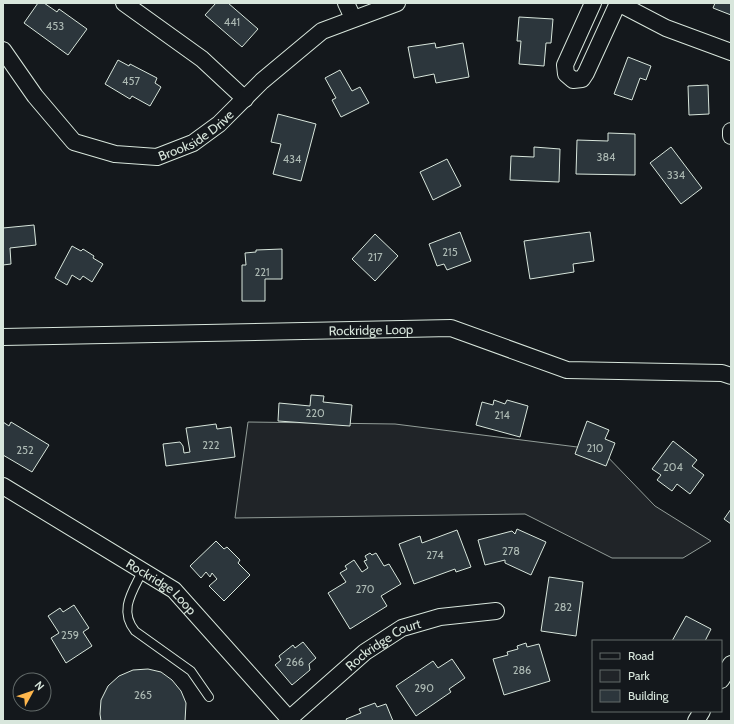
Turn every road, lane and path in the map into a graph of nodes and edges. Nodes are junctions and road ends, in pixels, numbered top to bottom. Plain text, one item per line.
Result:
1 (124, 3) edge
2 (346, 3) edge
3 (397, 3) edge
4 (593, 3) edge
5 (618, 3) edge
6 (354, 18) junction
7 (3, 50) edge
8 (731, 52) edge
9 (245, 99) junction
10 (731, 131) edge
11 (731, 136) edge
12 (3, 337) edge
13 (731, 376) edge
14 (3, 486) edge
15 (143, 570) junction
16 (496, 611) dead end
17 (731, 664) edge
18 (722, 678) edge
19 (209, 697) dead end
20 (701, 712) edge
21 (290, 720) edge
22 (696, 721) edge

1 - 9 street
2 - 6 street
3 - 6 street, Brookside Drive
4 - 5 street
5 - 8 street
6 - 9 street, Brookside Drive
7 - 9 street, Brookside Drive
10 - 11 street
12 - 13 street, Rockridge Loop
14 - 15 street, Rockridge Loop
15 - 19 lane
15 - 21 street, Rockridge Loop
16 - 21 street, Rockridge Court
17 - 18 street
20 - 22 street

